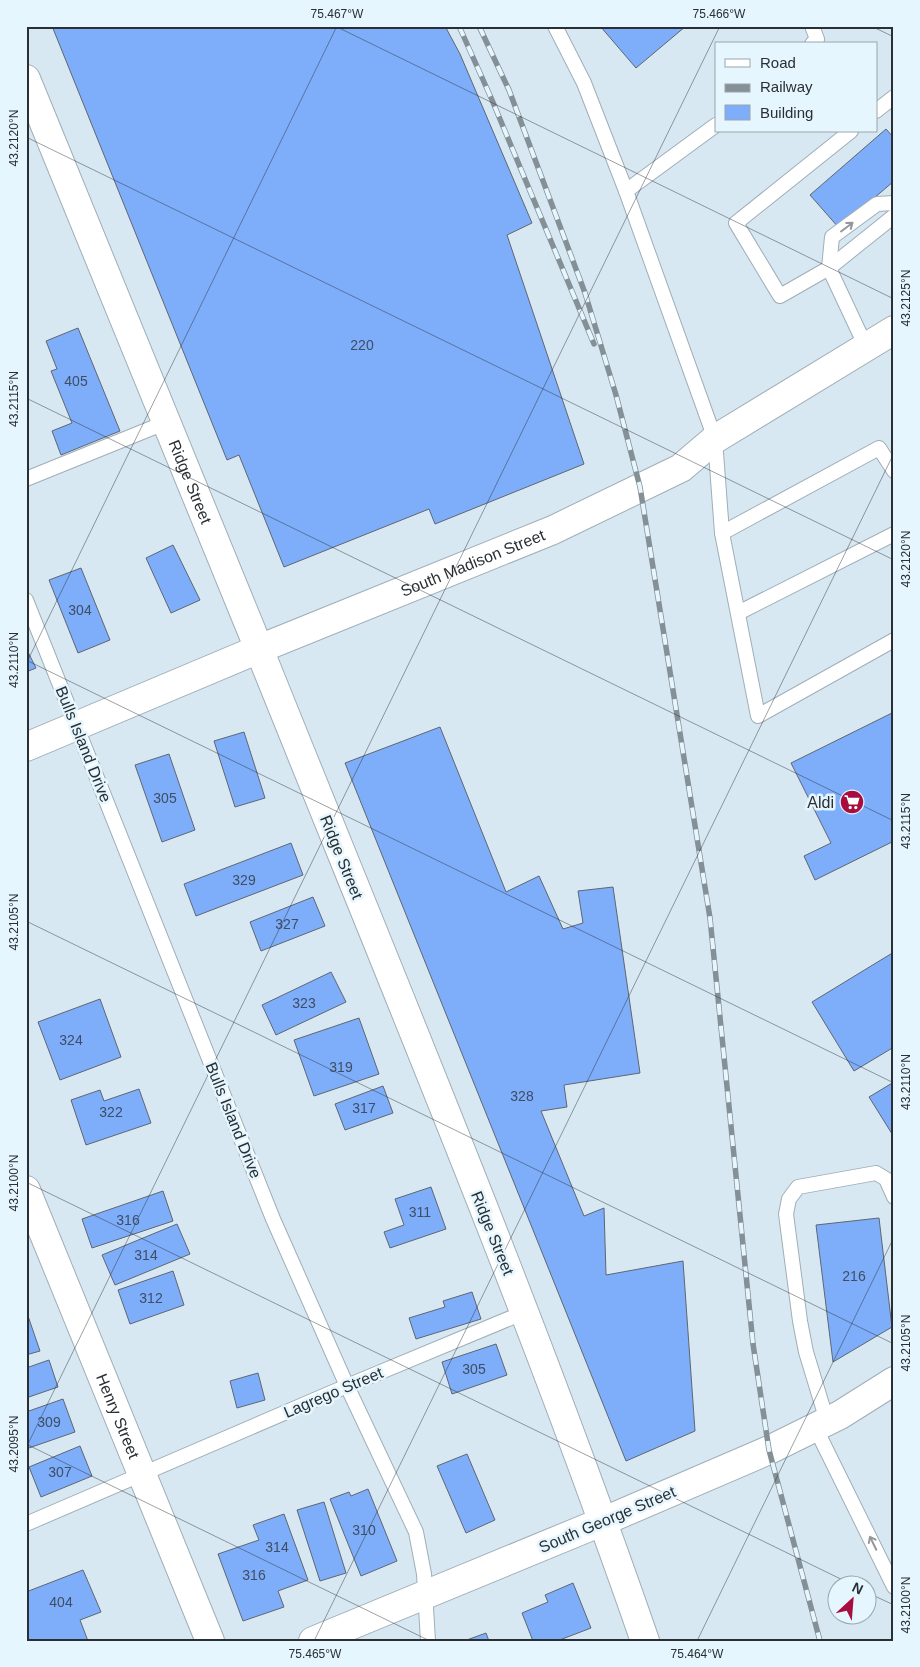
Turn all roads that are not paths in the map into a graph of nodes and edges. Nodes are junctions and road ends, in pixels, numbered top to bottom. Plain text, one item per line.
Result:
1 (555, 26) edge
2 (26, 79) edge
3 (894, 97) edge
4 (878, 109) edge
5 (715, 126) edge
6 (850, 132) edge
7 (626, 191) junction
8 (894, 203) edge
9 (894, 216) edge
10 (829, 268) junction
11 (884, 341) edge
12 (167, 422) junction
13 (715, 439) junction
14 (894, 471) edge
15 (26, 479) edge
16 (722, 533) junction
17 (894, 534) edge
18 (26, 600) edge
19 (738, 613) junction
20 (894, 640) edge
21 (259, 649) junction
22 (77, 726) junction
23 (26, 747) edge
24 (26, 1190) edge
25 (894, 1197) edge
26 (525, 1312) junction
27 (894, 1381) edge
28 (347, 1386) junction
29 (821, 1424) junction
30 (142, 1474) junction
31 (604, 1521) junction
32 (26, 1524) edge
33 (894, 1587) edge
34 (424, 1595) junction
35 (210, 1641) edge
36 (313, 1641) edge
37 (428, 1641) edge
38 (645, 1641) edge

1 - 7 lane
2 - 12 street, Ridge Street
3 - 4 lane
5 - 7 lane
6 - 10 lane
7 - 13 lane
10 -> 8 lane
9 - 10 lane
10 - 11 lane
11 - 13 street, South Madison Street
12 - 15 lane
12 - 21 street, Ridge Street
13 - 16 lane
13 - 21 street, South Madison Street
14 - 16 lane
16 - 19 lane
17 - 19 lane
18 - 22 lane, Bulls Island Drive
19 - 20 lane
21 - 22 street, South Madison Street
21 - 26 street, Ridge Street
22 - 23 street, South Madison Street
22 - 28 lane, Bulls Island Drive
24 - 30 street, Henry Street
25 - 29 lane
26 - 28 lane, Lagrego Street
26 - 31 street, Ridge Street
27 - 29 street, South George Street
28 - 30 lane, Lagrego Street
28 - 34 lane, Bulls Island Drive
29 - 31 street, South George Street
33 -> 29 lane
30 - 32 lane, Lagrego Street
30 - 35 street, Henry Street
31 - 34 street, South George Street
31 - 38 street, Ridge Street
34 - 36 street, South George Street
34 - 37 lane, Bulls Island Drive

